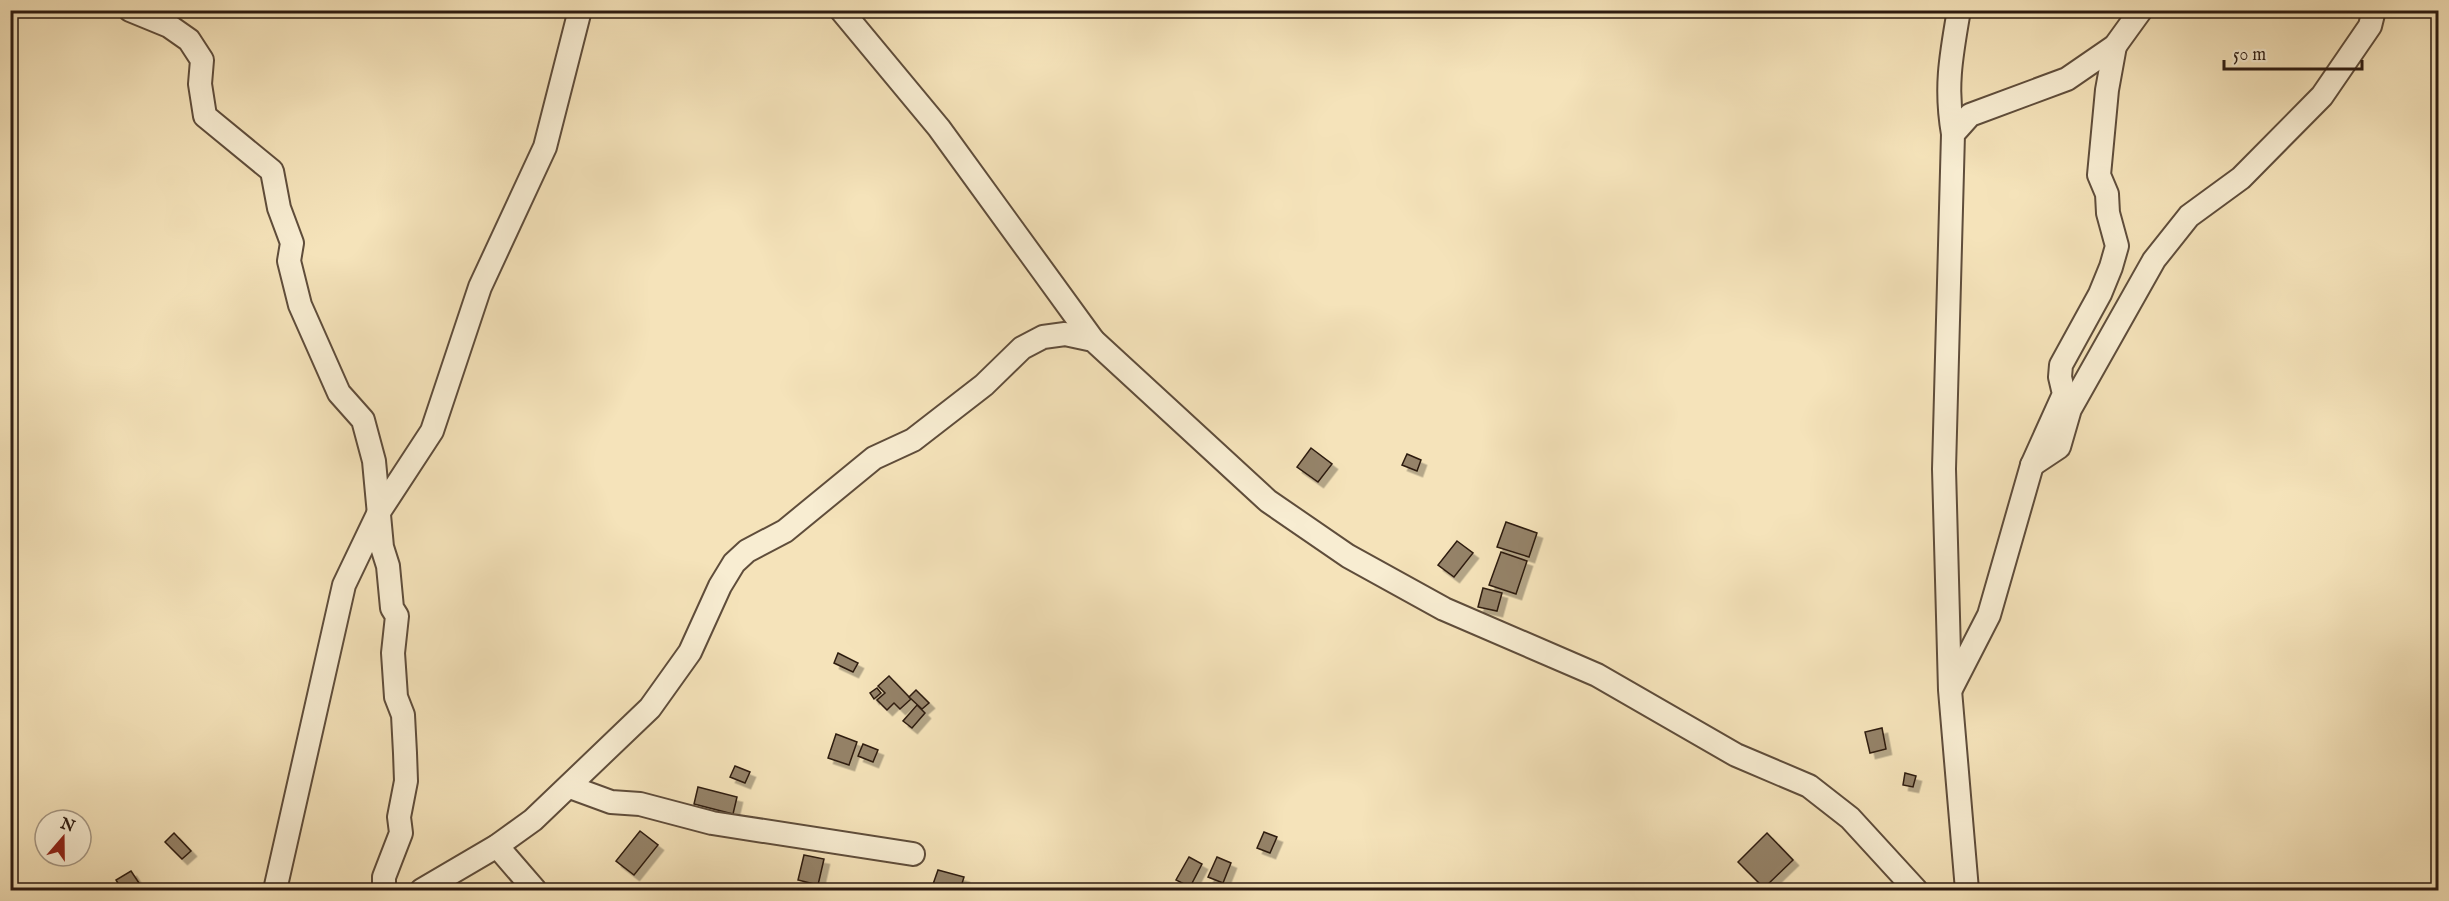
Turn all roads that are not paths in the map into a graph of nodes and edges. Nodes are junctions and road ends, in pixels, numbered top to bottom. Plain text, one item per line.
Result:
1 (130, 10) edge
2 (580, 10) edge
3 (841, 10) edge
4 (1959, 10) edge
5 (2141, 10) edge
6 (2374, 10) edge
7 (2115, 46) junction
8 (1953, 134) junction
9 (1063, 298) junction
10 (1058, 335) junction
11 (1093, 340) junction
12 (2032, 465) junction
13 (379, 512) junction
14 (1950, 690) junction
15 (570, 787) junction
16 (498, 846) junction
17 (913, 854) dead end
18 (275, 891) edge
19 (384, 891) edge
20 (422, 891) edge
21 (535, 891) edge
22 (1916, 891) edge
23 (1967, 891) edge

1 - 13 street
2 - 13 street
3 - 9 street
4 - 8 street
5 - 7 street
6 - 12 street
7 - 8 street
7 - 12 street
8 - 14 street
9 - 10 street
9 - 11 street
10 - 11 street
10 - 15 street
11 - 22 street
12 - 14 street
13 - 18 street
13 - 19 street
14 - 23 street
15 - 16 street
15 - 17 street
16 - 20 street
16 - 21 street

